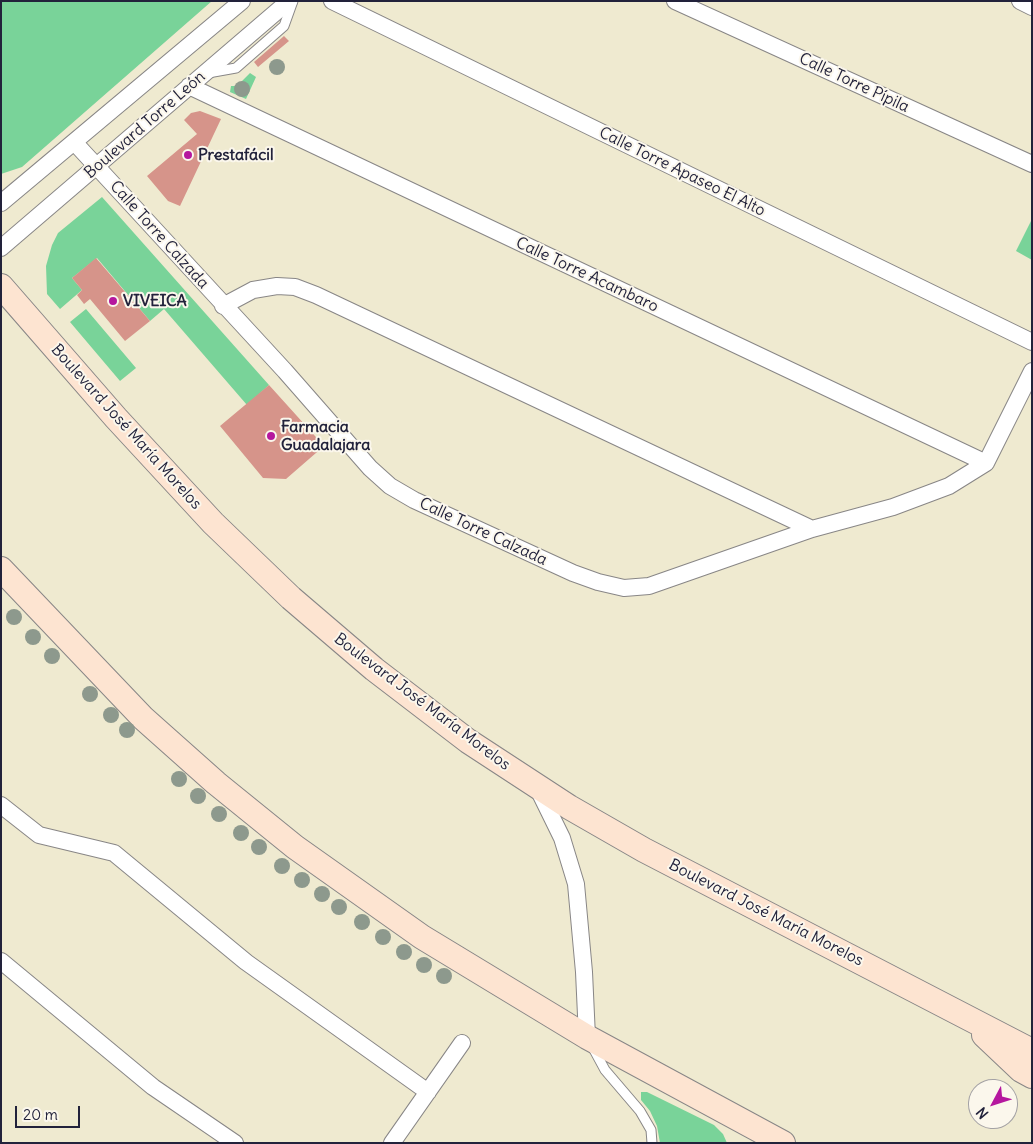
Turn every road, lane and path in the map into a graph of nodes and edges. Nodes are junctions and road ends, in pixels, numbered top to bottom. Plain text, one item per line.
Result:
1 (242, 1) edge
2 (291, 1) edge
3 (332, 1) edge
4 (676, 1) edge
5 (1020, 1) edge
6 (1032, 7) edge
7 (189, 86) junction
8 (75, 143) junction
9 (1032, 164) edge
10 (97, 167) junction
11 (1, 203) edge
12 (1, 248) edge
13 (1, 286) edge
14 (223, 306) junction
15 (1032, 342) edge
16 (1032, 371) edge
17 (986, 463) junction
18 (812, 529) junction
19 (2, 570) edge
20 (537, 787) junction
21 (1, 805) edge
22 (1, 961) edge
23 (960, 1012) junction
24 (587, 1037) junction
25 (462, 1043) dead end
26 (1032, 1051) edge
27 (1032, 1076) edge
28 (428, 1092) junction
29 (753, 1136) edge
30 (235, 1143) edge
31 (392, 1143) edge
32 (652, 1143) edge
33 (783, 1143) edge

1 - 8 street, Boulevard Torre León
2 - 7 street, Boulevard Torre León
3 - 15 street, Calle Torre Apaseo El Alto
4 - 9 street, Calle Torre Pípila
5 - 6 street
7 - 10 street, Boulevard Torre León
7 - 17 street, Calle Torre Acambaro
8 - 10 street, Calle Torre Calzada
8 - 11 street, Boulevard Torre León
10 - 12 street, Boulevard Torre León
10 - 14 street, Calle Torre Calzada
13 - 20 main road, Boulevard José María Morelos
14 - 18 street
14 - 18 street, Calle Torre Calzada
16 - 17 street
17 - 18 street, Calle Torre Calzada
19 - 24 main road
20 - 23 main road, Boulevard José María Morelos
20 - 24 street
21 - 28 street
22 - 30 street
23 - 26 main road, Boulevard José María Morelos
23 - 27 main road, Boulevard José María Morelos
24 - 29 main road
24 - 32 lane
25 - 28 street
28 - 31 street
29 - 33 main road

